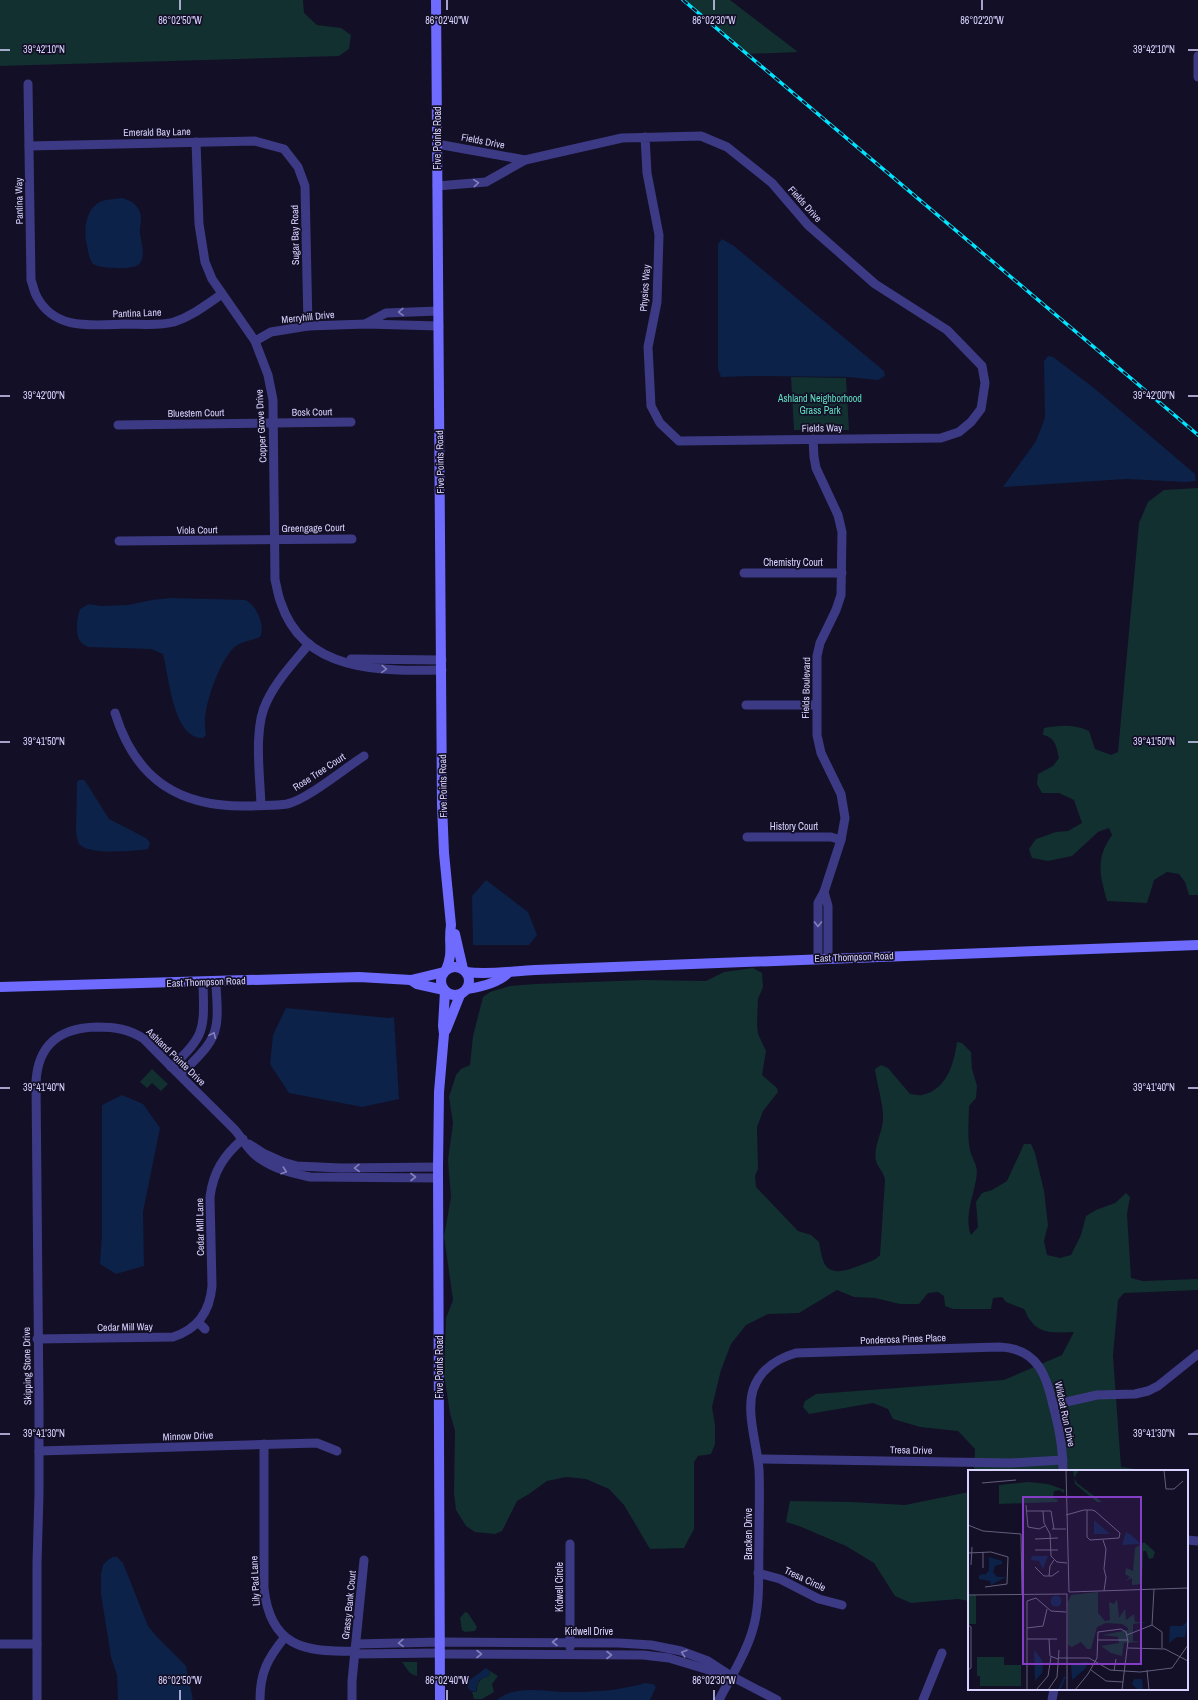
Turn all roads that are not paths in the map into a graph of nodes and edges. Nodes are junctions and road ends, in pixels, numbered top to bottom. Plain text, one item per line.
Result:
1 (436, 0) edge
2 (1198, 56) edge
3 (1198, 77) edge
4 (28, 84) dead end
5 (645, 137) junction
6 (196, 142) junction
7 (437, 144) junction
8 (29, 146) junction
9 (284, 149) joint
10 (525, 160) junction
11 (437, 186) junction
12 (222, 294) junction
13 (438, 311) junction
14 (48, 312) joint
15 (366, 324) junction
16 (308, 326) junction
17 (439, 326) junction
18 (255, 341) junction
19 (351, 422) dead end
20 (971, 422) joint
21 (273, 423) junction
22 (118, 425) dead end
23 (672, 434) joint
24 (813, 440) junction
25 (352, 539) dead end
26 (275, 540) junction
27 (119, 542) dead end
28 (744, 573) dead end
29 (842, 573) junction
30 (309, 644) junction
31 (442, 665) junction
32 (746, 705) dead end
33 (816, 705) junction
34 (115, 713) dead end
35 (364, 756) dead end
36 (261, 806) junction
37 (747, 837) dead end
38 (841, 840) junction
39 (824, 892) junction
40 (451, 924) junction
41 (1198, 945) edge
42 (818, 958) junction
43 (828, 958) junction
44 (445, 971) junction
45 (464, 971) junction
46 (510, 972) junction
47 (411, 980) junction
48 (203, 982) junction
49 (216, 982) junction
50 (0, 987) edge
51 (444, 990) junction
52 (463, 992) junction
53 (444, 1034) junction
54 (56, 1038) joint
55 (196, 1042) junction
56 (205, 1048) junction
57 (171, 1066) junction
58 (180, 1075) junction
59 (243, 1140) junction
60 (438, 1167) junction
61 (377, 1168) junction
62 (377, 1178) junction
63 (438, 1178) junction
64 (198, 1322) junction
65 (205, 1329) dead end
66 (37, 1339) junction
67 (1198, 1354) edge
68 (1038, 1365) joint
69 (768, 1366) joint
70 (1053, 1405) junction
71 (264, 1444) junction
72 (39, 1451) junction
73 (337, 1451) dead end
74 (758, 1459) junction
75 (1063, 1460) junction
76 (1063, 1470) edge
77 (570, 1544) dead end
78 (364, 1560) dead end
79 (758, 1573) junction
80 (842, 1605) dead end
81 (285, 1637) junction
82 (440, 1642) junction
83 (570, 1642) junction
84 (0, 1644) edge
85 (37, 1644) junction
86 (355, 1650) junction
87 (942, 1653) dead end
88 (440, 1654) junction
89 (570, 1655) junction
90 (731, 1676) junction
91 (1054, 1690) edge
92 (37, 1700) edge
93 (260, 1700) edge
94 (352, 1700) edge
95 (440, 1700) edge
96 (719, 1700) edge
97 (777, 1700) edge
98 (923, 1700) edge
99 (1052, 1700) edge

1 - 7 street, Five Points Road
2 - 3 street
4 - 8 street, Pantina Way
5 - 10 street, Fields Drive
5 - 20 street, Fields Drive
5 - 23 street, Physics Way
6 - 8 street, Emerald Bay Lane
6 - 9 street, Emerald Bay Lane
6 - 12 street, Copper Grove Drive
7 - 10 street, Fields Drive
7 - 11 street, Five Points Road
8 - 14 street, Pantina Way
9 - 16 street, Sugar Bay Road
11 -> 10 street, Fields Drive
11 - 13 street, Five Points Road
12 - 14 street, Pantina Lane
12 - 18 street, Copper Grove Drive
13 -> 15 street, Merryhill Drive
13 - 17 street, Five Points Road
15 - 16 street, Merryhill Drive
15 - 17 street, Merryhill Drive
16 - 18 street, Merryhill Drive
17 - 31 street, Five Points Road
18 - 21 street, Copper Grove Drive
19 - 21 street, Bosk Court
20 - 24 street, Fields Way
21 - 22 street, Bluestem Court
21 - 26 street, Copper Grove Drive
23 - 24 street, Fields Way
24 - 29 street, Fields Boulevard
25 - 26 street, Greengage Court
26 - 27 street, Viola Court
26 - 30 street, Copper Grove Drive
28 - 29 street, Chemistry Court
29 - 33 street, Fields Boulevard
30 - 31 street, Copper Grove Drive
30 - 36 street
31 - 40 street, Five Points Road
32 - 33 street
33 - 38 street, Fields Boulevard
34 - 36 street, Rose Tree Court
35 - 36 street, Rose Tree Court
37 - 38 street, History Court
38 - 39 street, Fields Boulevard
39 -> 42 street, Fields Boulevard
39 - 43 street, Fields Boulevard
40 - 44 street, Five Points Road
40 - 45 street, Five Points Road
41 - 43 street, East Thompson Road
42 - 43 street, East Thompson Road
42 - 46 street, East Thompson Road
44 - 45 street
44 - 47 street, East Thompson Road
44 - 51 street
45 - 46 street, East Thompson Road
45 - 52 street
46 - 52 street, East Thompson Road
47 - 49 street, East Thompson Road
47 - 51 street, East Thompson Road
48 - 49 street, East Thompson Road
48 - 50 street, East Thompson Road
48 - 55 street
56 -> 49 street
51 - 52 street
51 - 53 street, Five Points Road
52 - 53 street, Five Points Road
53 - 60 street, Five Points Road
54 - 57 street, Ashland Pointe Drive
54 - 66 street, Skipping Stone Drive
55 - 56 street
55 - 57 street
56 - 58 street
57 - 58 street, Ashland Pointe Drive
58 - 59 street, Ashland Pointe Drive
61 -> 59 street, Ashland Pointe Drive
59 -> 62 street, Ashland Pointe Drive
59 - 64 street, Cedar Mill Lane
60 - 61 street, Ashland Pointe Drive
60 - 63 street, Five Points Road
61 - 62 street
62 -> 63 street, Ashland Pointe Drive
63 - 82 street, Five Points Road
64 - 65 street
64 - 66 street, Cedar Mill Way
66 - 72 street, Skipping Stone Drive
67 - 70 street
68 - 69 street, Ponderosa Pines Place
68 - 70 street, Wildcat Run Drive
69 - 74 street, Bracken Drive
70 - 75 street, Wildcat Run Drive
71 - 72 street, Minnow Drive
71 - 73 street, Minnow Drive
71 - 81 street, Lily Pad Lane
72 - 85 street, Skipping Stone Drive
74 - 75 street, Tresa Drive
74 - 79 street, Bracken Drive
75 - 76 street, Wildcat Run Drive
77 - 83 street, Kidwell Circle
78 - 86 street, Grassy Bank Court
79 - 80 street, Tresa Circle
79 - 90 street, Bracken Drive
81 - 86 street, Lily Pad Lane
81 - 93 street
83 -> 82 street, Kidwell Drive
82 -> 86 street, Lily Pad Lane
82 - 88 street, Five Points Road
83 - 89 street, Kidwell Circle
90 -> 83 street, Kidwell Drive
84 - 85 street
85 - 92 street, Skipping Stone Drive
86 - 88 street, Lily Pad Lane
86 - 94 street, Grassy Bank Court
87 - 98 street
88 -> 89 street, Kidwell Drive
88 - 95 street, Five Points Road
89 -> 90 street, Kidwell Drive
90 - 96 street, Bracken Drive
90 - 97 street, Kidwell Drive
91 - 99 street

